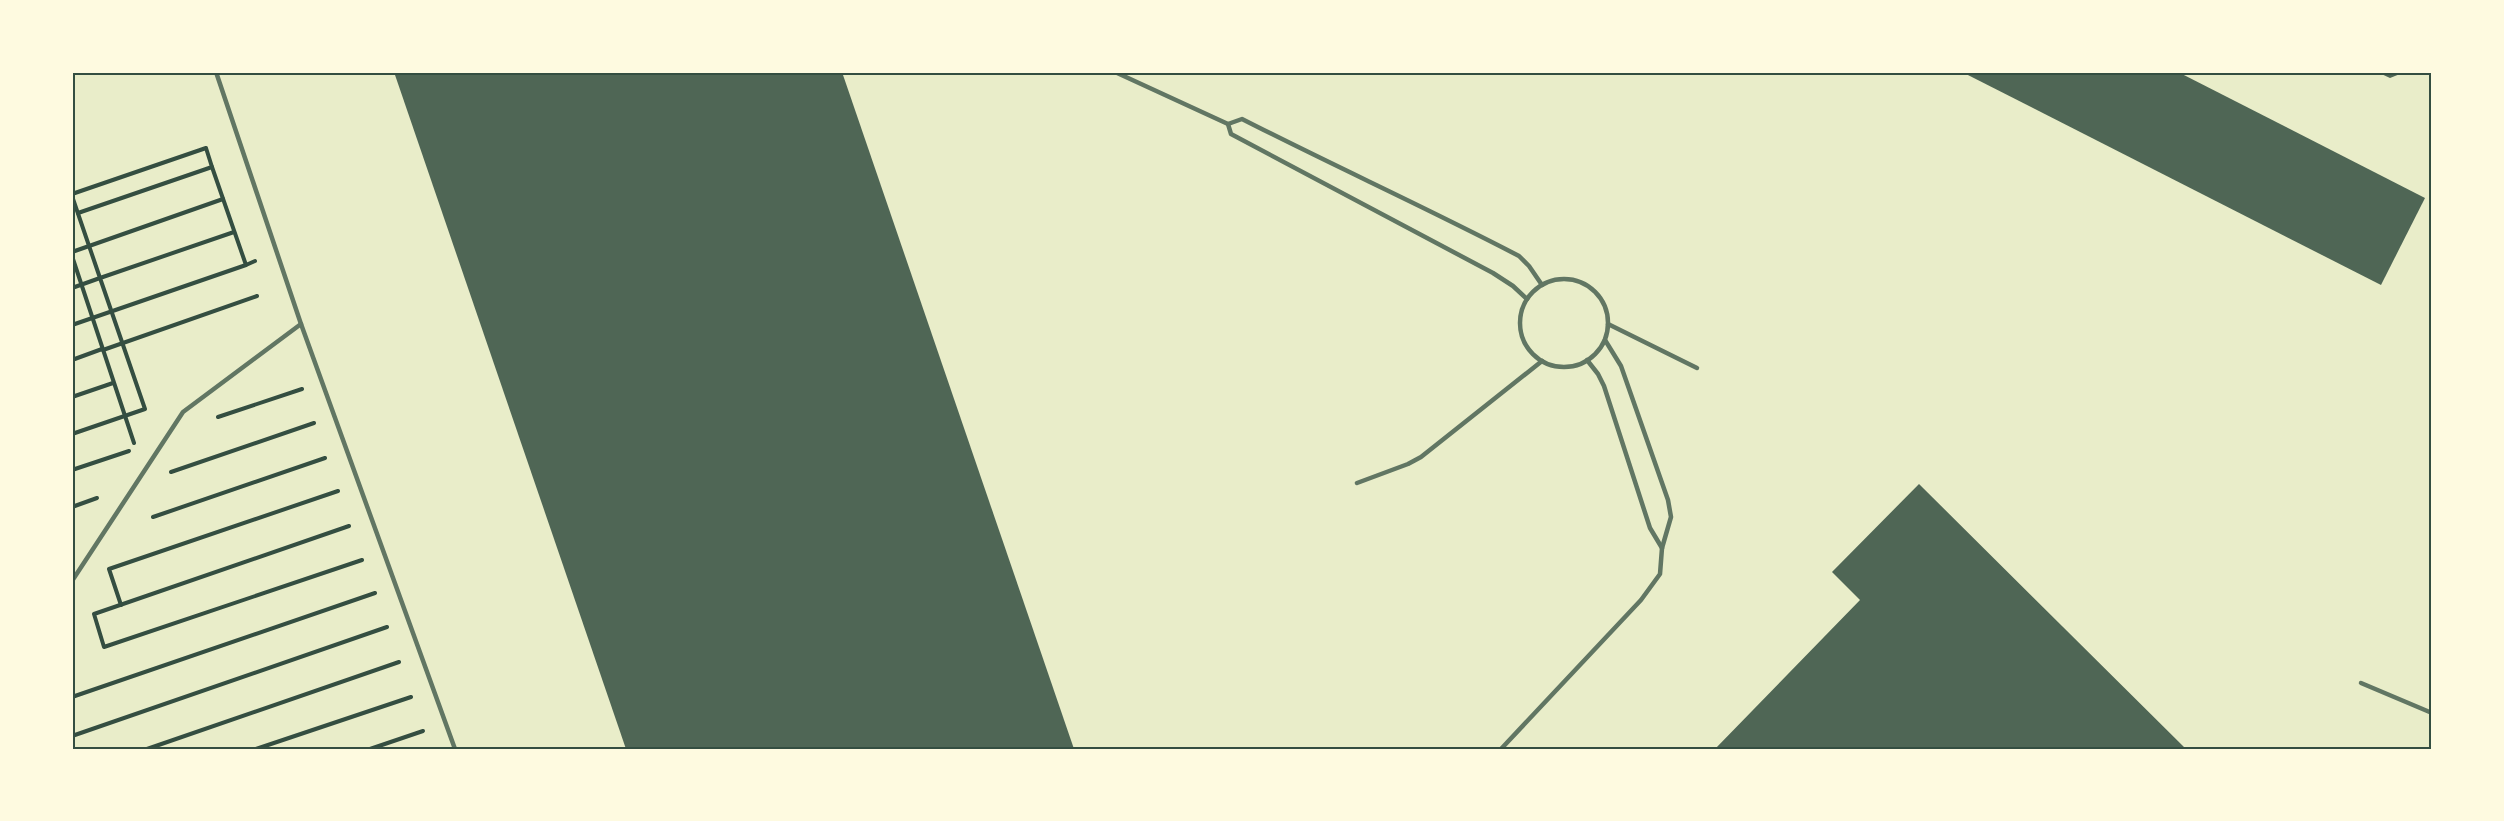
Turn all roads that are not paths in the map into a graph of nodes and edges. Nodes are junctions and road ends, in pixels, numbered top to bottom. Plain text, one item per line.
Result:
1 (216, 72) edge
2 (1115, 72) edge
3 (1228, 123) junction
4 (1542, 285) junction
5 (1527, 299) junction
6 (301, 324) junction
7 (1608, 324) junction
8 (1605, 340) junction
9 (1587, 360) junction
10 (1542, 361) junction
11 (1696, 368) dead end
12 (1357, 483) dead end
13 (1662, 549) junction
14 (72, 581) edge
15 (2361, 682) dead end
16 (2432, 713) edge
17 (455, 749) edge
18 (1501, 749) edge

1 - 6 lane
2 - 3 lane
3 - 4 lane
3 - 5 lane
4 - 5 lane
4 - 7 lane
5 - 10 lane
6 - 14 lane
6 - 17 lane
7 - 8 lane
7 - 11 lane
8 - 9 lane
8 - 13 lane
9 - 10 lane
9 - 13 lane
10 - 12 lane
13 - 18 lane
15 - 16 lane

